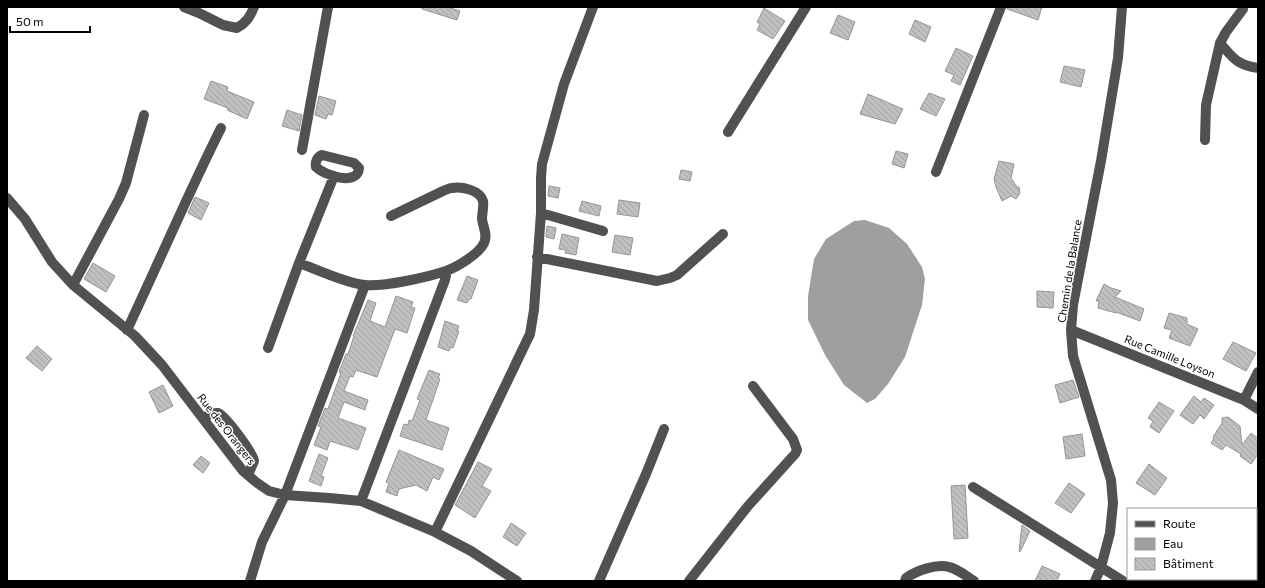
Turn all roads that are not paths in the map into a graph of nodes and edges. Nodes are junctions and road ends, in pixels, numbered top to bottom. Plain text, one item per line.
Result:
1 (184, 7) edge
2 (254, 7) edge
3 (328, 7) edge
4 (593, 7) edge
5 (806, 7) edge
6 (1001, 7) edge
7 (1122, 7) edge
8 (1242, 7) edge
9 (1220, 43) junction
10 (1258, 68) edge
11 (144, 115) dead end
12 (221, 128) dead end
13 (728, 132) dead end
14 (1205, 140) dead end
15 (302, 150) dead end
16 (936, 172) dead end
17 (334, 176) dead end
18 (7, 198) edge
19 (541, 213) junction
20 (391, 216) dead end
21 (603, 231) dead end
22 (723, 234) dead end
23 (537, 256) junction
24 (299, 263) junction
25 (447, 270) junction
26 (73, 285) junction
27 (365, 285) junction
28 (127, 330) junction
29 (1071, 330) junction
30 (268, 348) dead end
31 (1258, 372) edge
32 (753, 386) dead end
33 (1244, 400) junction
34 (1258, 409) edge
35 (203, 418) junction
36 (664, 429) dead end
37 (248, 475) junction
38 (973, 487) dead end
39 (285, 495) junction
40 (362, 501) junction
41 (435, 532) junction
42 (1101, 567) junction
43 (250, 581) edge
44 (517, 581) edge
45 (599, 581) edge
46 (689, 581) edge
47 (905, 581) edge
48 (974, 581) edge
49 (1095, 581) edge
50 (1123, 581) edge

1 - 2 street
3 - 15 street
4 - 19 street
5 - 13 street
6 - 16 street
7 - 29 street, Chemin de la Balance
8 - 9 street
9 - 10 street
9 - 14 street
11 - 26 street
12 - 28 street
17 - 24 street
18 - 26 street, Rue des Orangers
19 - 21 street
19 - 23 street
20 - 25 street
22 - 23 street
23 - 41 street
24 - 27 street
24 - 30 street
25 - 27 street
25 - 40 street
26 - 28 street, Rue des Orangers
27 - 39 street
28 - 35 street, Rue des Orangers
29 - 33 street, Rue Camille Loyson
29 - 42 street, Chemin de la Balance
31 - 33 street
32 - 46 street
33 - 34 street, Rue Camille Loyson
35 - 37 street, Rue des Orangers
35 - 37 street
36 - 45 street
37 - 39 street, Rue des Orangers
38 - 42 street
39 - 40 street, Rue des Orangers
39 - 43 street
40 - 41 street, Rue des Orangers
41 - 44 street, Rue des Orangers
42 - 49 street, Chemin de la Balance
42 - 50 street
47 - 48 street

